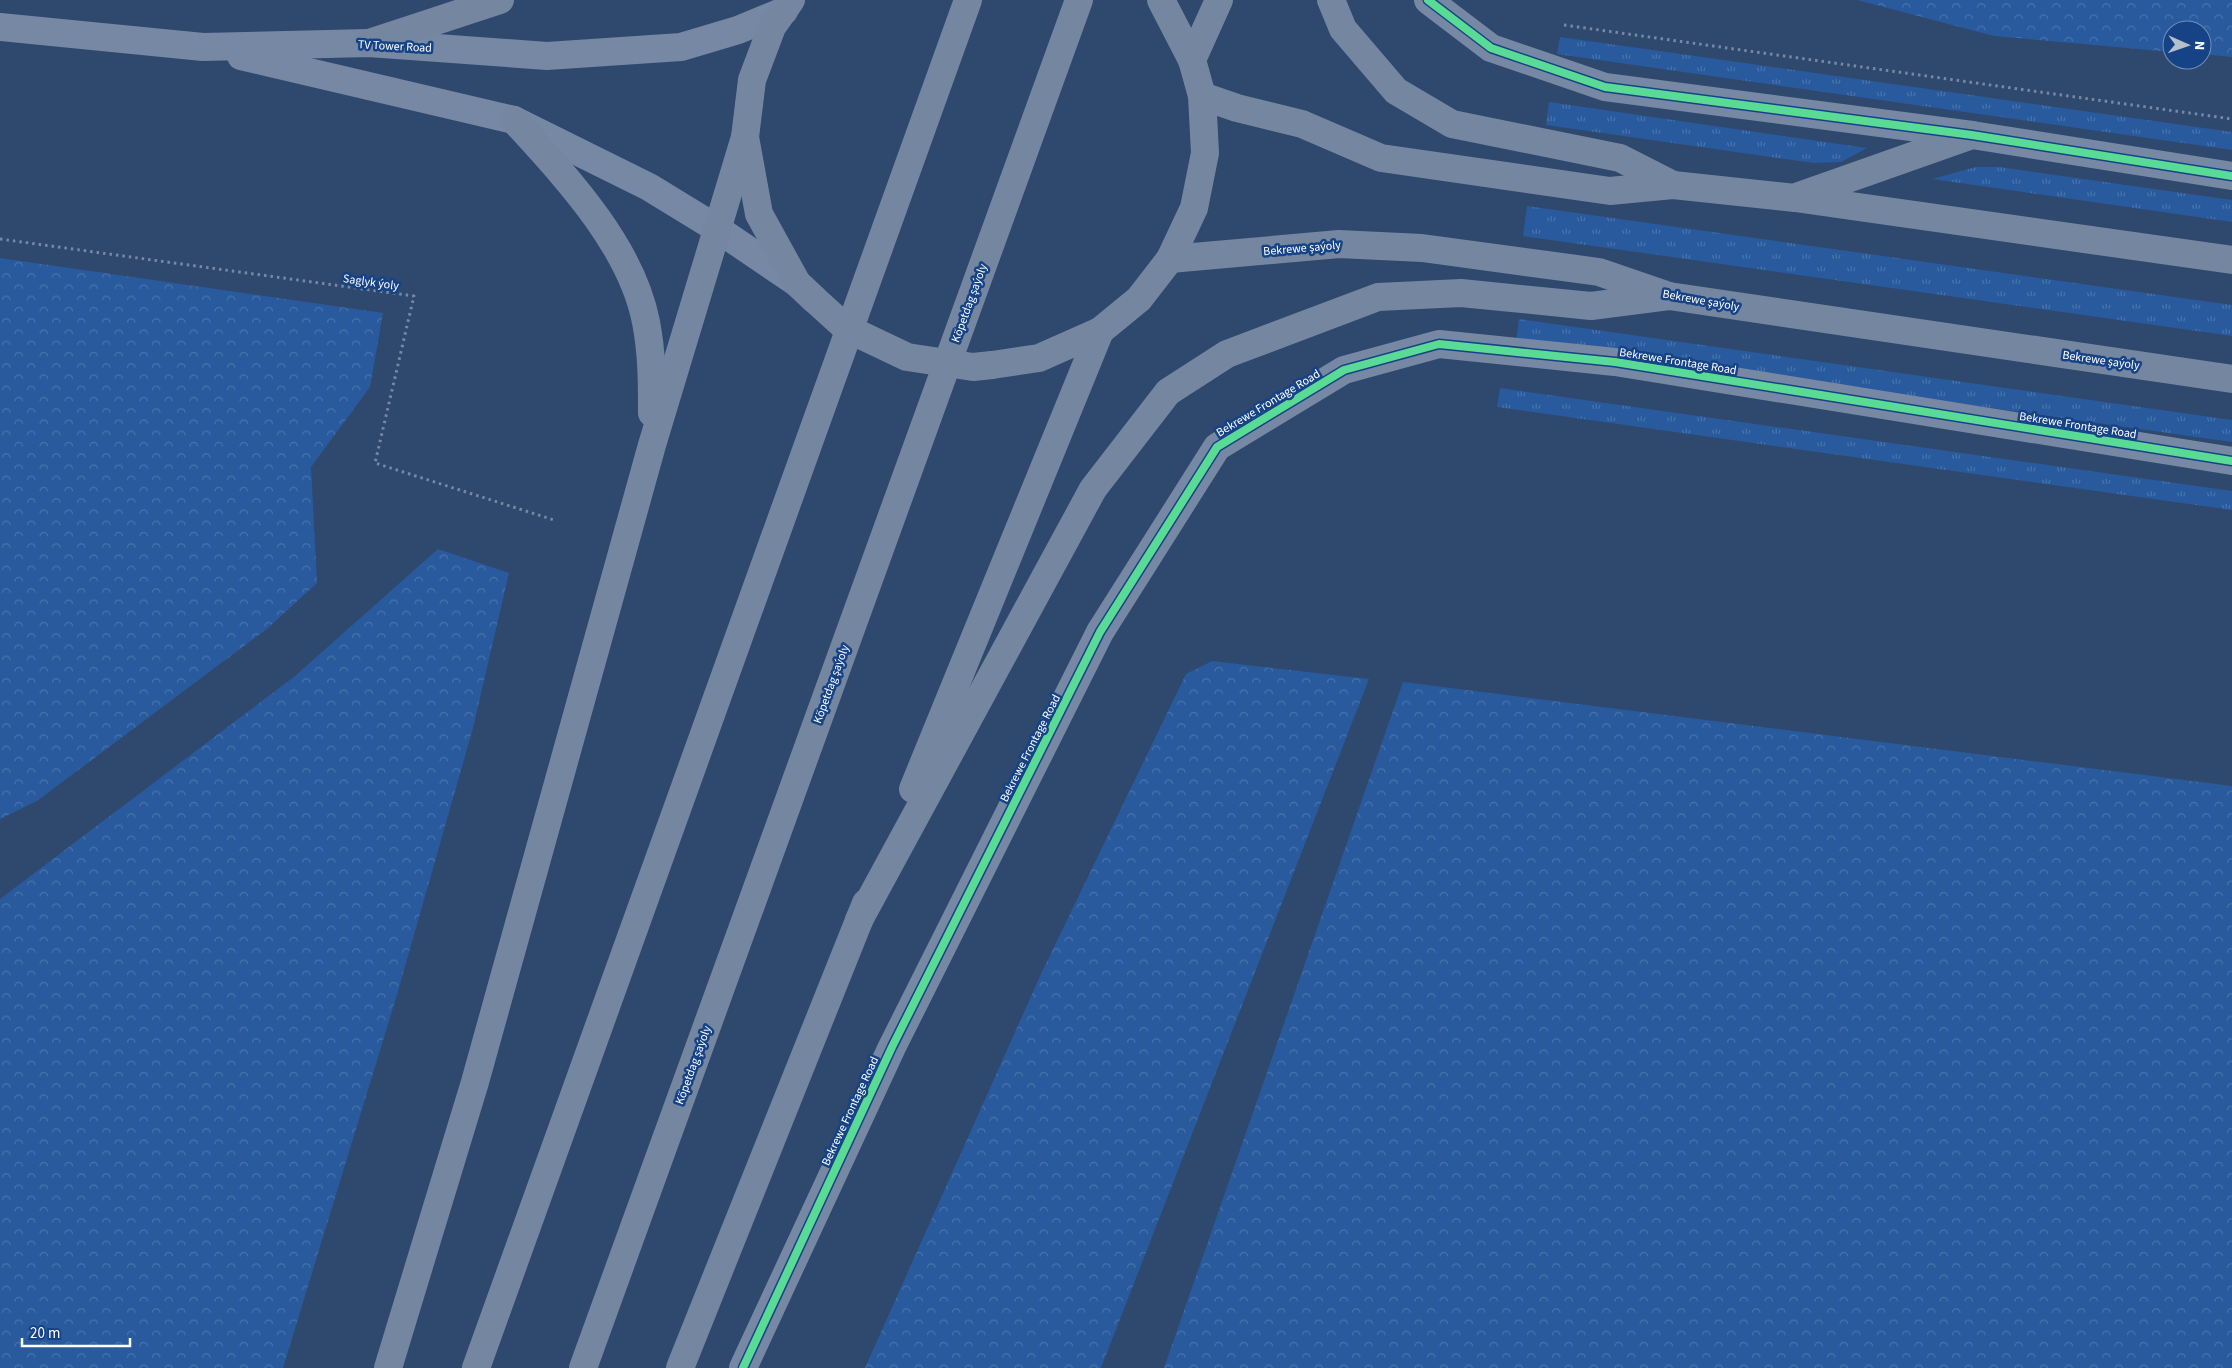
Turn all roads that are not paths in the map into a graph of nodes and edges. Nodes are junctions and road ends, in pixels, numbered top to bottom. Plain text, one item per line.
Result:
1 (500, 0) edge
2 (968, 0) edge
3 (1079, 0) edge
4 (1161, 0) edge
5 (1219, 0) edge
6 (1331, 0) edge
7 (1428, 0) edge
8 (787, 5) edge
9 (0, 27) edge
10 (368, 43) junction
11 (203, 47) junction
12 (1192, 60) junction
13 (1202, 96) junction
14 (514, 120) junction
15 (1972, 136) junction
16 (745, 137) junction
17 (2232, 176) edge
18 (1673, 186) junction
19 (1795, 198) junction
20 (716, 228) junction
21 (1170, 259) junction
22 (2232, 260) edge
23 (805, 291) junction
24 (1669, 296) junction
25 (1100, 331) junction
26 (2232, 380) edge
27 (652, 445) junction
28 (2232, 461) edge
29 (859, 920) junction
30 (388, 1368) edge
31 (476, 1368) edge
32 (584, 1368) edge
33 (680, 1368) edge
34 (743, 1368) edge

1 - 10 main road
2 - 31 main road
3 - 32 main road, Köpetdag şaýoly
4 - 12 main road
5 - 12 main road
6 - 18 main road
7 - 15 street
8 - 10 street, TV Tower Road
8 - 16 main road
9 - 11 street, TV Tower Road
10 - 11 street, TV Tower Road
11 - 14 street
12 - 13 main road
13 - 18 main road
13 - 21 main road
14 - 20 street
14 - 27 main road
15 - 17 street
15 - 19 main road
16 - 20 main road
16 - 23 main road
18 - 19 main road
19 - 22 main road
20 - 23 street
20 - 27 main road
21 - 24 main road, Bekrewe şaýoly
21 - 25 main road
23 - 25 main road, bridge
24 - 26 main road, Bekrewe şaýoly
24 - 29 main road
25 - 29 main road
27 - 30 main road
28 - 34 street, Bekrewe Frontage Road
29 - 33 main road

